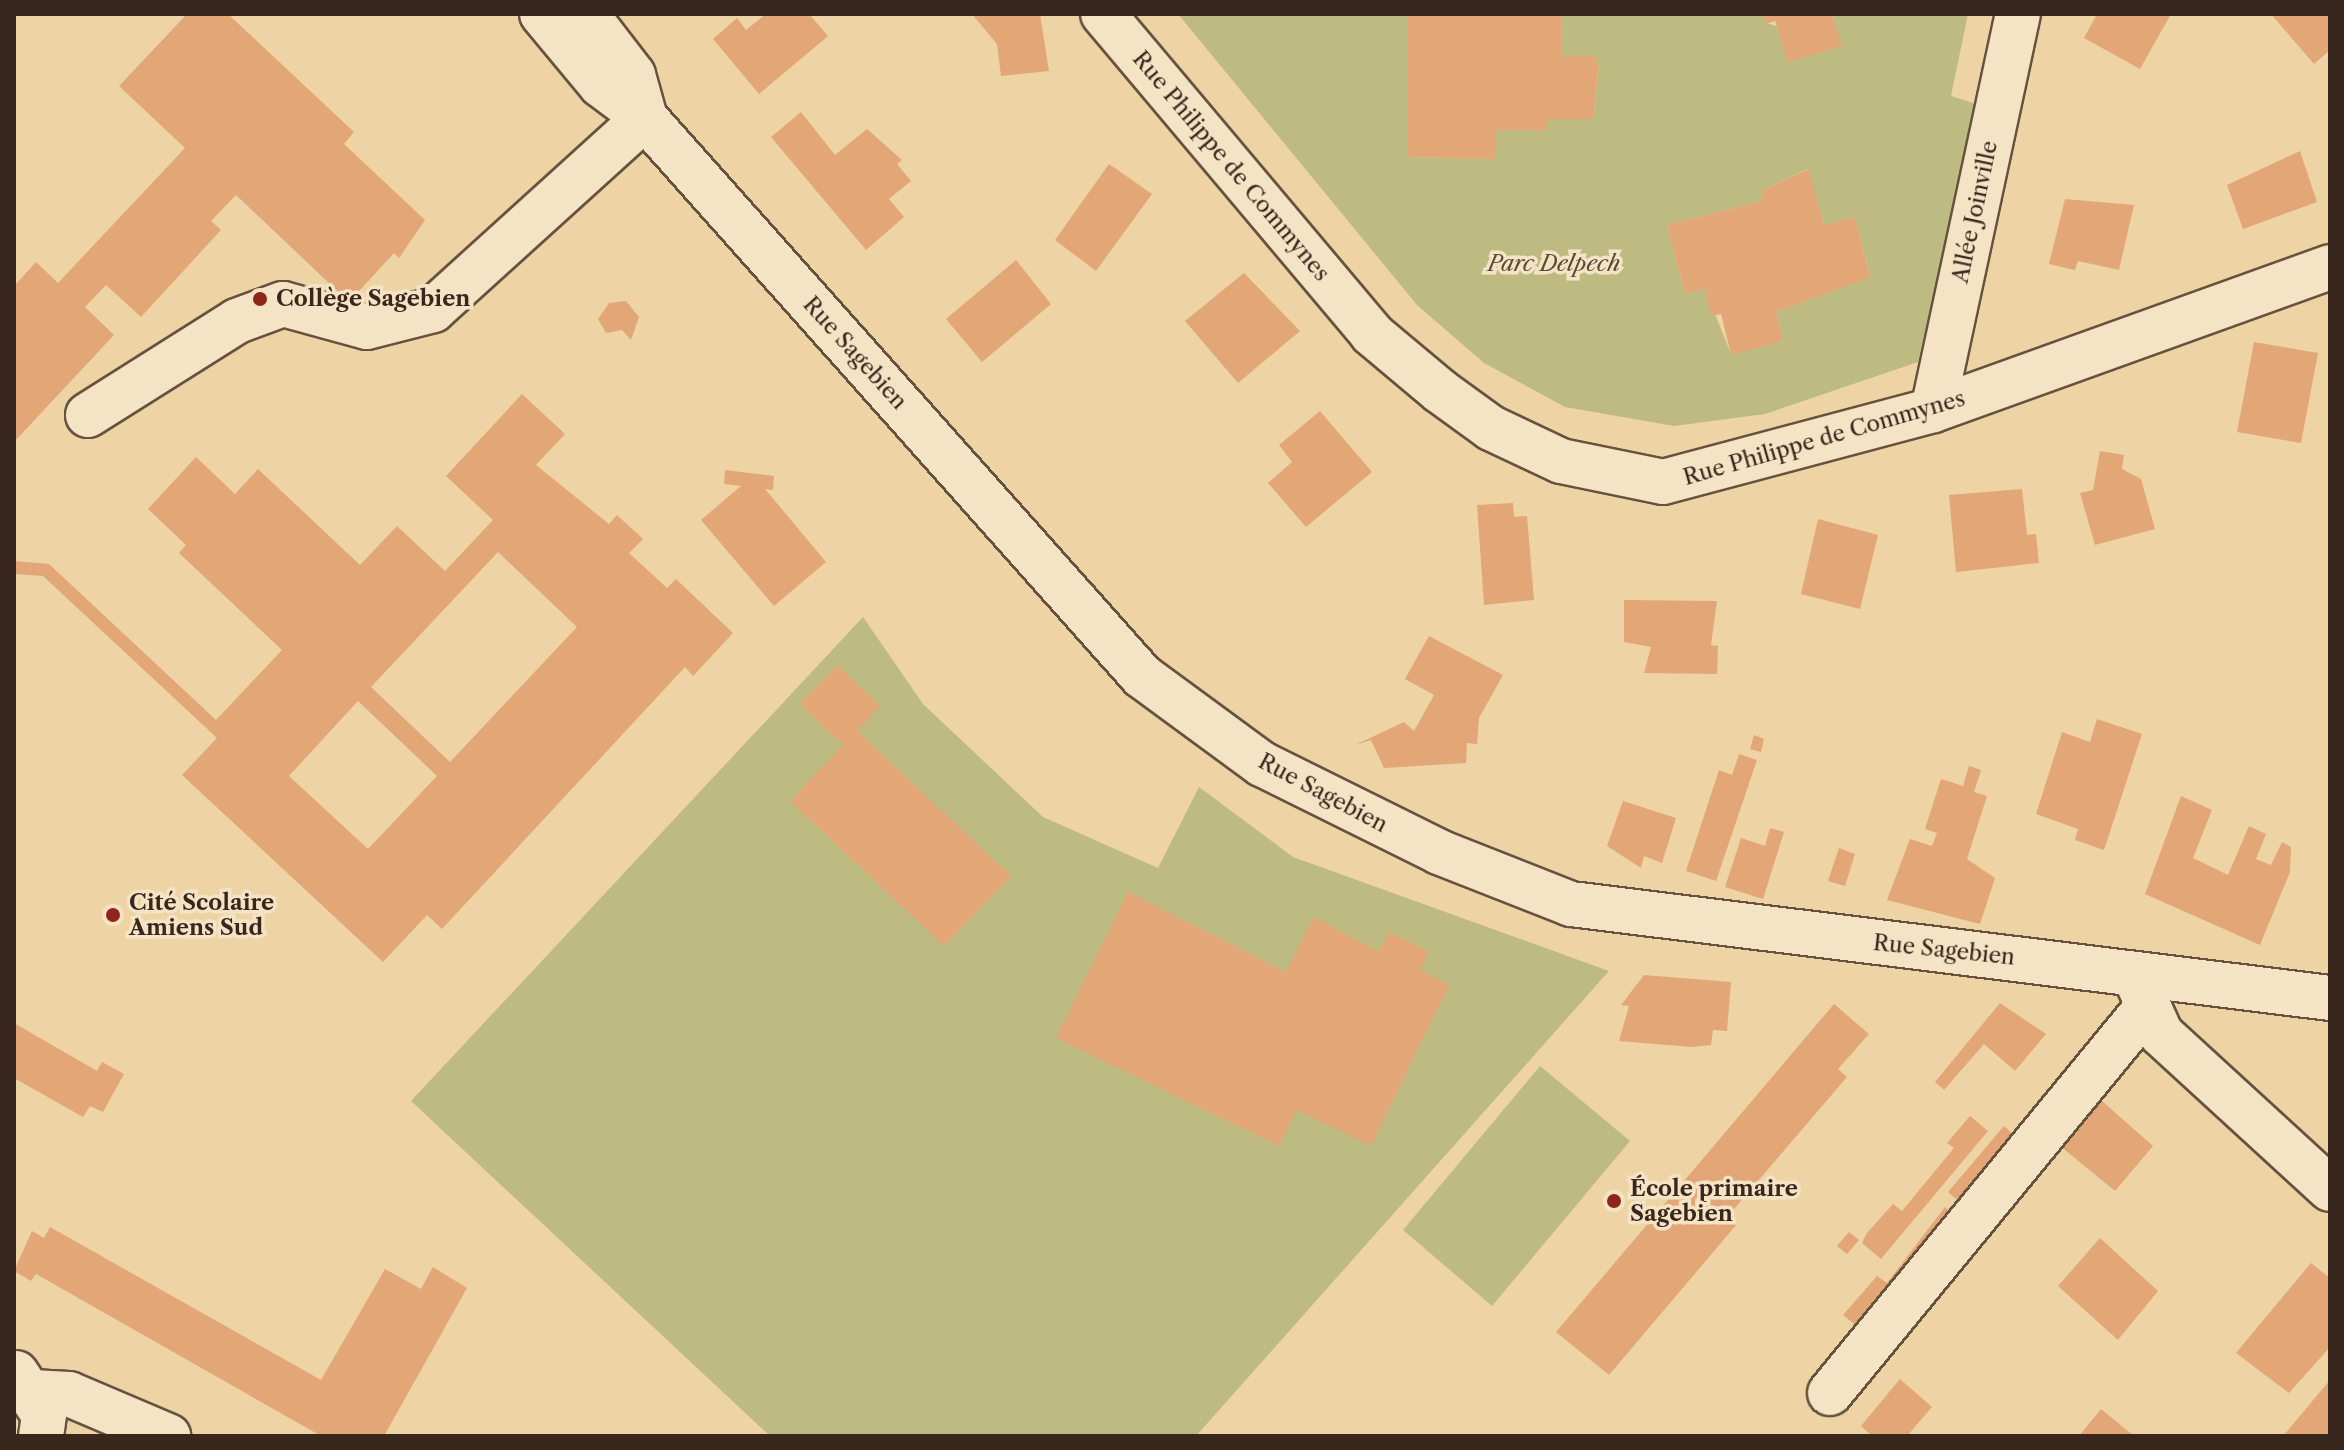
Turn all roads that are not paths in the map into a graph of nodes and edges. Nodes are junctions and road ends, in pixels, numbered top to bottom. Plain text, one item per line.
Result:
1 (542, 14) edge
2 (586, 14) edge
3 (1103, 14) edge
4 (2018, 14) edge
5 (645, 118) junction
6 (2330, 267) edge
7 (1933, 410) junction
8 (88, 415) dead end
9 (2140, 987) junction
10 (2330, 998) edge
11 (2330, 1189) edge
12 (23, 1382) edge
13 (1830, 1393) dead end
14 (41, 1436) edge
15 (168, 1436) edge

1 - 5 street
2 - 5 street, Rue Sagebien
3 - 7 street, Rue Philippe de Commynes
4 - 7 street, Allée Joinville
5 - 8 street
5 - 9 street, Rue Sagebien
6 - 7 street, Rue Philippe de Commynes
9 - 10 street, Rue Sagebien
9 - 11 street
9 - 13 street
12 - 14 street
12 - 15 street

